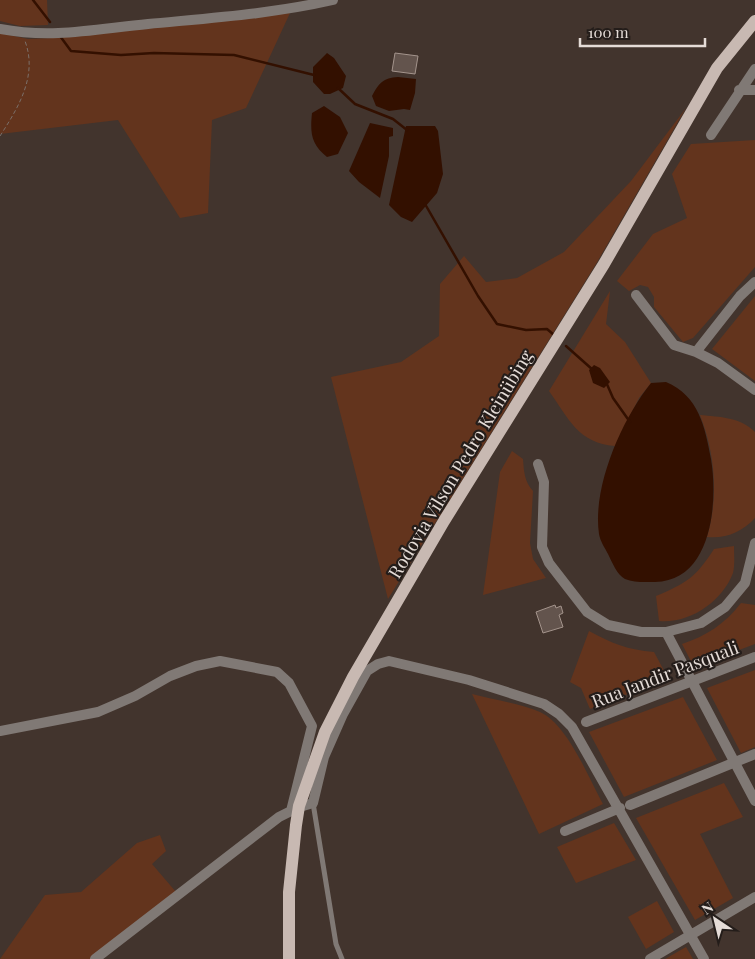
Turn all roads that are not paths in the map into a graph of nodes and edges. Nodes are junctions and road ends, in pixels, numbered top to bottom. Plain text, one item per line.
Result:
1 (333, 0) edge
2 (755, 21) edge
3 (0, 29) edge
4 (755, 69) edge
5 (739, 90) junction
6 (755, 90) edge
7 (712, 135) dead end
8 (755, 282) edge
9 (636, 295) dead end
10 (696, 352) junction
11 (755, 390) edge
12 (538, 464) dead end
13 (755, 543) edge
14 (745, 583) junction
15 (755, 588) edge
16 (666, 632) junction
17 (755, 657) edge
18 (692, 681) junction
19 (586, 722) dead end
20 (0, 731) edge
21 (755, 754) edge
22 (734, 762) junction
23 (755, 801) edge
24 (313, 803) junction
25 (625, 806) junction
26 (295, 808) junction
27 (565, 831) dead end
28 (755, 897) edge
29 (691, 935) junction
30 (95, 959) edge
31 (289, 959) edge
32 (342, 959) edge
33 (650, 959) edge
34 (704, 959) edge

1 - 3 street
2 - 26 main road, Rodovia Vilson Pedro Kleinübing
4 - 5 street
5 - 6 street
5 - 7 street
8 - 10 street
9 - 10 street
10 - 11 street
12 - 16 street
13 - 14 street
14 - 15 street
14 - 16 street
16 - 18 street
17 - 18 street, Rua Jandir Pasquali
18 - 19 street, Rua Jandir Pasquali
18 - 22 street
20 - 26 street
21 - 22 street
22 - 23 street
22 - 25 street
24 - 25 street
24 - 26 street
24 - 32 lane
25 - 27 street
25 - 29 street
26 - 30 street
26 - 31 main road, Rodovia Vilson Pedro Kleinübing
28 - 29 street
29 - 33 street
29 - 34 street

